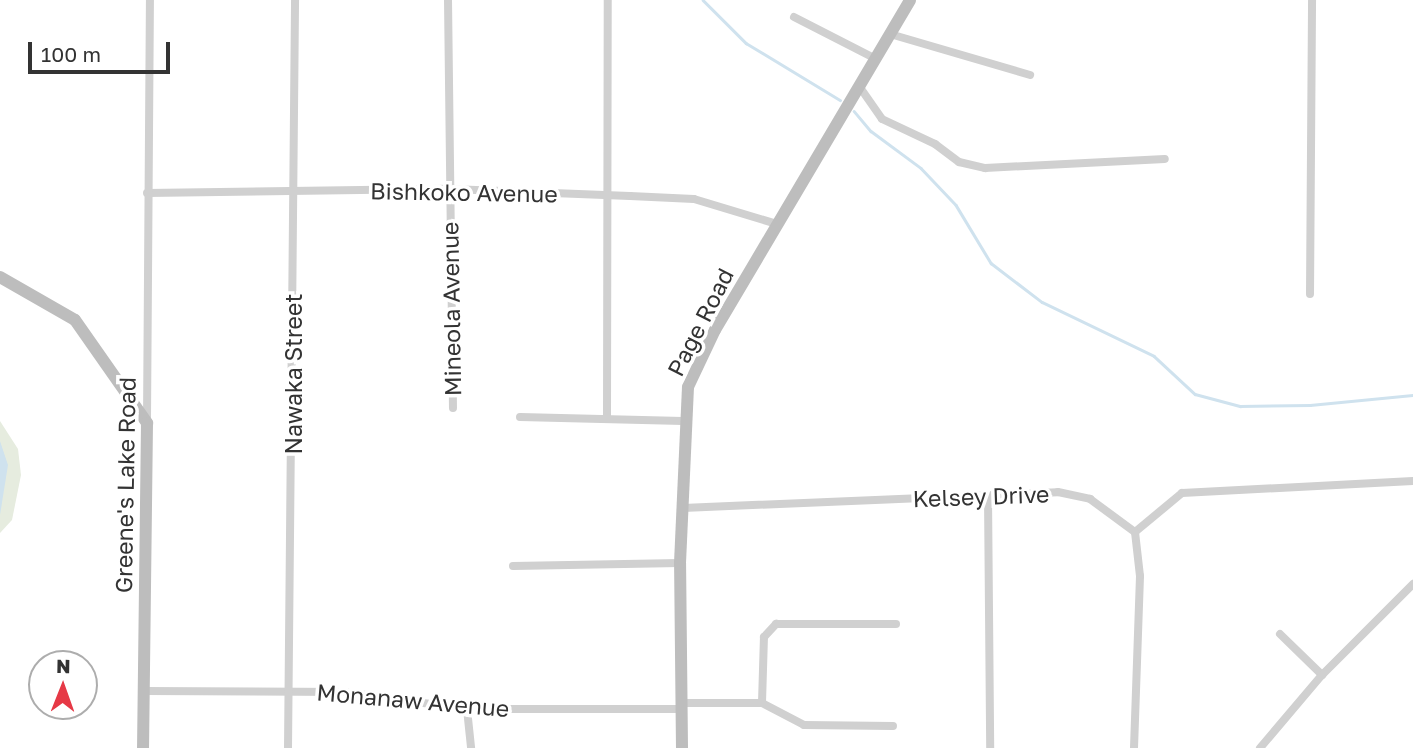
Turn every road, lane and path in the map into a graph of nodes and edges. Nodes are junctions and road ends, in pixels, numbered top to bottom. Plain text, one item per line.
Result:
1 (150, 0) edge
2 (295, 0) edge
3 (448, 0) edge
4 (608, 0) edge
5 (910, 0) edge
6 (1312, 0) edge
7 (794, 17) dead end
8 (890, 33) junction
9 (874, 58) junction
10 (1030, 75) dead end
11 (859, 86) junction
12 (1165, 159) dead end
13 (449, 189) junction
14 (294, 191) junction
15 (147, 192) junction
16 (608, 195) junction
17 (777, 224) junction
18 (0, 277) edge
19 (1310, 294) dead end
20 (453, 408) dead end
21 (520, 417) dead end
22 (607, 419) junction
23 (683, 421) junction
24 (147, 423) junction
25 (1413, 481) edge
26 (988, 496) junction
27 (683, 508) junction
28 (1135, 532) junction
29 (680, 564) junction
30 (513, 566) dead end
31 (1413, 584) edge
32 (1406, 593) junction
33 (1413, 601) edge
34 (897, 624) dead end
35 (1280, 634) dead end
36 (1322, 675) junction
37 (290, 689) junction
38 (144, 691) junction
39 (762, 703) junction
40 (682, 706) junction
41 (467, 709) junction
42 (893, 726) dead end
43 (143, 748) edge
44 (288, 748) edge
45 (471, 748) edge
46 (682, 748) edge
47 (990, 748) edge
48 (1134, 748) edge
49 (1260, 748) edge

1 - 15 street, Greene's Lake Road
2 - 14 street, Nawaka Street
3 - 13 street, Mineola Avenue
4 - 16 street
5 - 8 main road, Page Road
6 - 19 street
7 - 9 street
8 - 9 main road, Page Road
8 - 10 street
9 - 11 main road, Page Road
11 - 12 street
11 - 17 main road, Page Road
13 - 14 street, Bishkoko Avenue
13 - 16 street, Bishkoko Avenue
13 - 20 street, Mineola Avenue
14 - 15 street, Bishkoko Avenue
14 - 37 street, Nawaka Street
15 - 24 street, Greene's Lake Road
16 - 17 street, Bishkoko Avenue
16 - 22 street
17 - 23 main road, Page Road
18 - 24 main road
21 - 22 street
22 - 23 street
23 - 27 main road, Page Road
24 - 38 main road, Greene's Lake Road
25 - 28 street
26 - 27 street, Kelsey Drive
26 - 28 street, Kelsey Drive
26 - 47 street
27 - 29 main road, Page Road
28 - 48 street
29 - 30 street
29 - 40 main road, Page Road
31 - 32 street
32 - 33 street
32 - 36 street
34 - 39 street
35 - 36 street
36 - 49 street
37 - 38 street, Monanaw Avenue
37 - 41 street, Monanaw Avenue
37 - 44 street, Nawaka Street
38 - 43 main road, Greene's Lake Road
39 - 40 street, Monanaw Avenue
39 - 42 street
40 - 41 street, Monanaw Avenue
40 - 46 main road, Page Road
41 - 45 street

